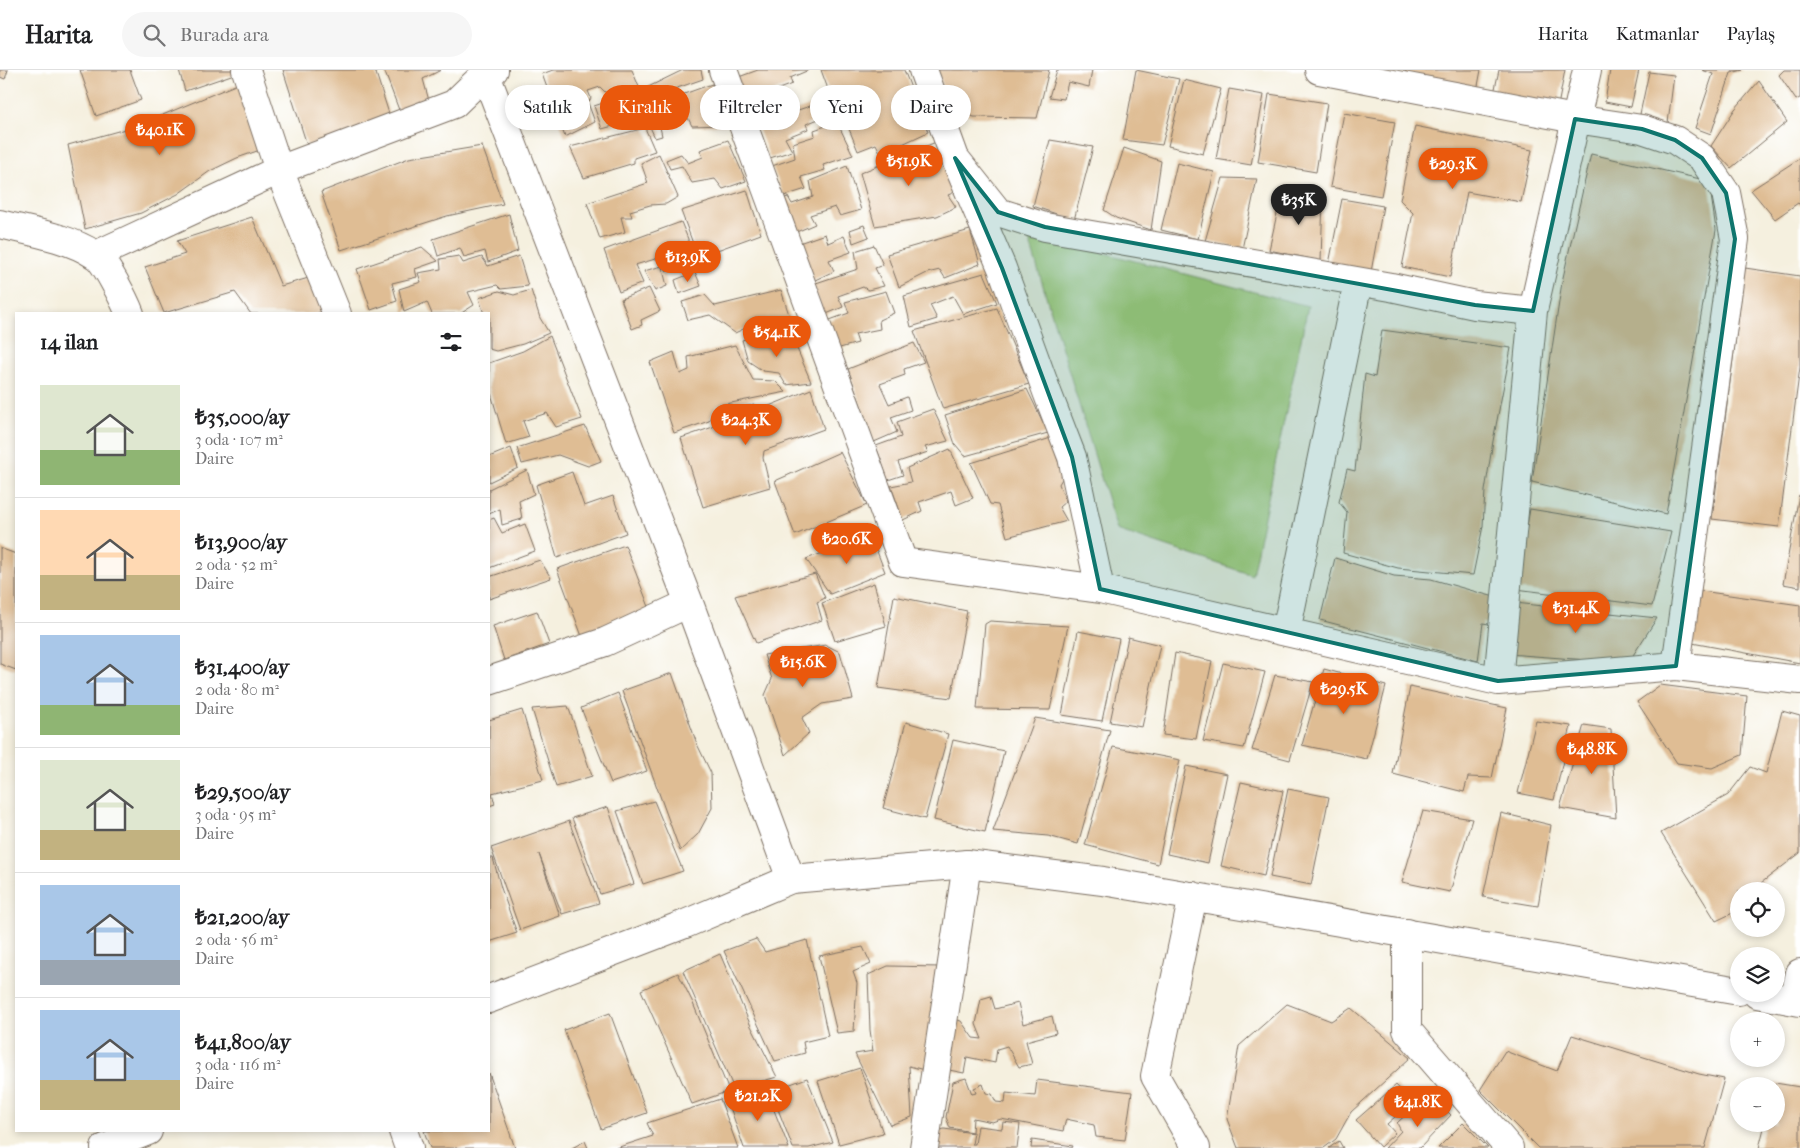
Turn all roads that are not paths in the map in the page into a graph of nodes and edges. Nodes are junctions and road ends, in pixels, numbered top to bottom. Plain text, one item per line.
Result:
1 (246, 70) edge
2 (723, 70) edge
3 (922, 70) edge
4 (1319, 70) edge
5 (1587, 70) edge
6 (487, 71) edge
7 (1575, 119) junction
8 (955, 158) junction
9 (279, 170) junction
10 (0, 224) edge
11 (96, 255) junction
12 (1358, 282) junction
13 (1533, 311) junction
14 (129, 312) edge
15 (336, 312) edge
16 (1100, 589) junction
17 (689, 603) junction
18 (1286, 632) junction
19 (1676, 666) junction
20 (1800, 680) edge
21 (490, 681) edge
22 (1498, 681) junction
23 (967, 864) junction
24 (791, 879) junction
25 (1193, 896) junction
26 (1407, 933) junction
27 (1800, 973) edge
28 (1730, 989) edge
29 (490, 999) edge
30 (1797, 1001) edge
31 (146, 1132) edge
32 (148, 1132) edge
33 (403, 1132) edge
34 (105, 1148) edge
35 (137, 1148) edge
36 (409, 1148) edge
37 (924, 1148) edge
38 (1196, 1148) edge
39 (1509, 1148) edge

1 - 9 street
2 - 16 street
3 - 8 street
4 - 7 street
5 - 7 street
6 - 9 street
6 - 17 street
7 - 13 street
7 - 19 street
8 - 12 street
8 - 16 street
9 - 11 street
9 - 15 street
10 - 11 street
11 - 14 street
12 - 13 street
12 - 18 street
13 - 22 street
16 - 18 street
17 - 21 street
17 - 24 street
18 - 22 street
19 - 20 street
19 - 22 street
23 - 24 street
23 - 25 street
23 - 37 street
24 - 29 street
25 - 26 street
25 - 38 street
26 - 28 street
26 - 39 street
27 - 30 street
31 - 34 street
32 - 35 street
33 - 36 street

